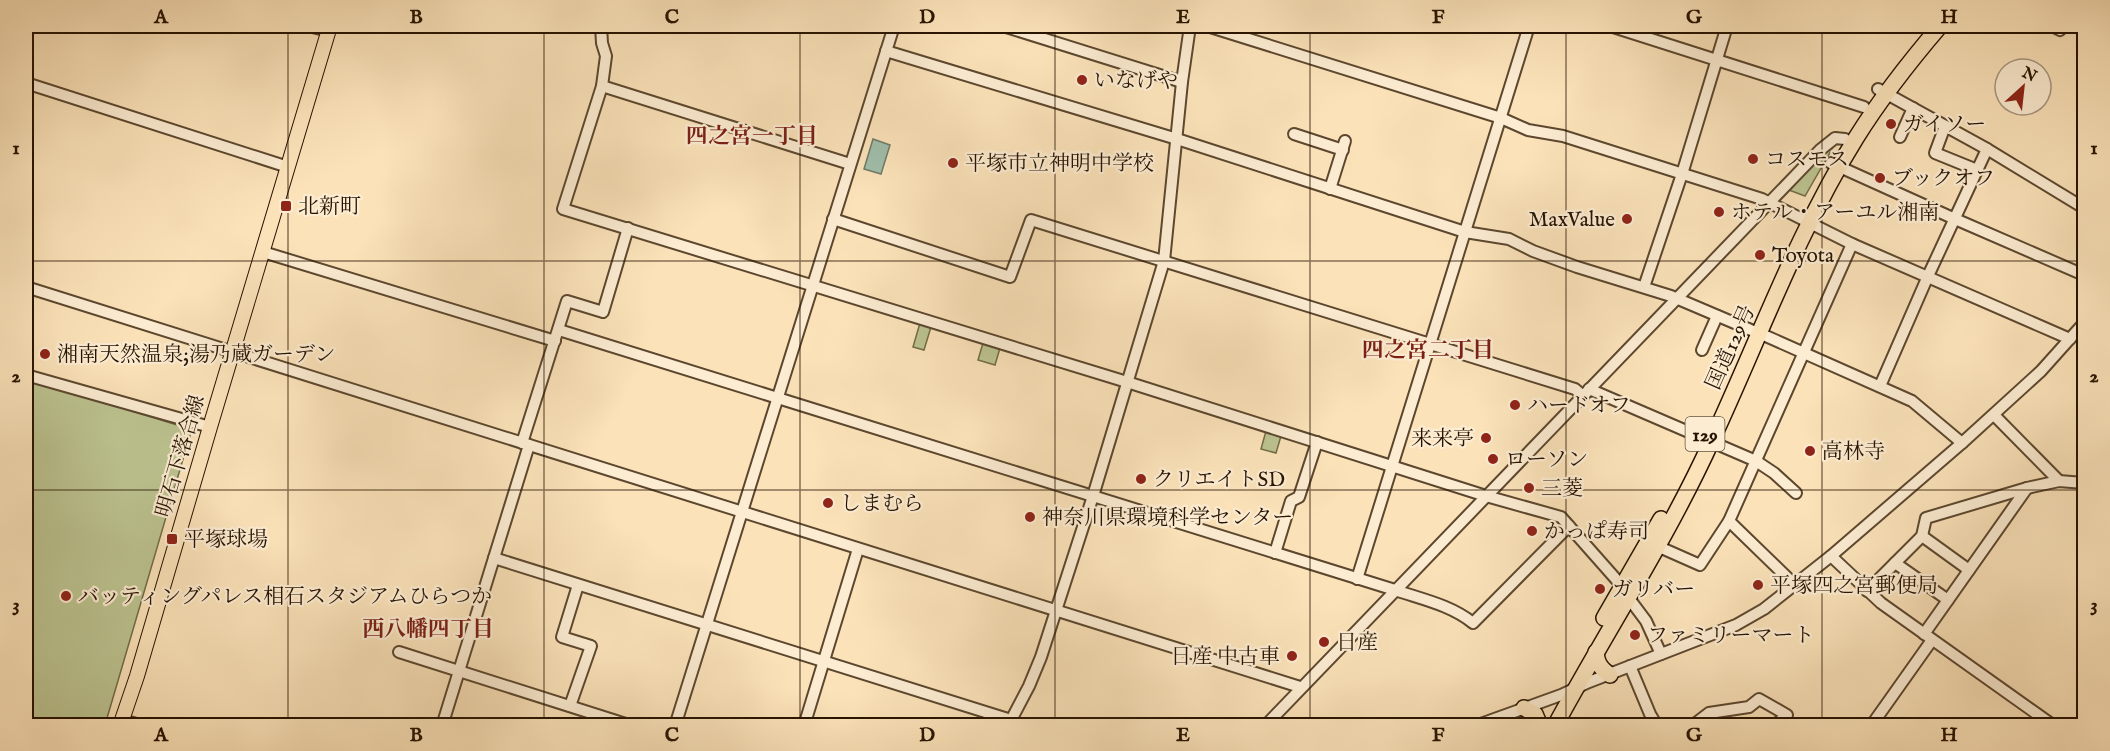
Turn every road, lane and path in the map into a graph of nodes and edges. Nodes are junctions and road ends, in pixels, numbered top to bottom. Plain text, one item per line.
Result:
1 (308, 26) edge
2 (601, 26) edge
3 (894, 26) edge
4 (1003, 26) edge
5 (1190, 26) edge
6 (1207, 26) edge
7 (1529, 26) edge
8 (1610, 26) edge
9 (1727, 26) edge
10 (1929, 26) edge
11 (1940, 26) edge
12 (2052, 26) edge
13 (2063, 26) edge
14 (329, 28) edge
15 (886, 51) junction
16 (1716, 60) junction
17 (1182, 82) junction
18 (26, 83) edge
19 (603, 86) junction
20 (1882, 91) junction
21 (1864, 107) junction
22 (1913, 108) junction
23 (1501, 118) junction
24 (1945, 126) junction
25 (1294, 134) dead end
26 (1900, 137) dead end
27 (1177, 139) junction
28 (1845, 139) junction
29 (1987, 149) junction
30 (850, 164) junction
31 (1835, 165) junction
32 (288, 167) junction
33 (1977, 170) junction
34 (1682, 174) junction
35 (1330, 189) junction
36 (1771, 204) junction
37 (2085, 208) edge
38 (833, 219) junction
39 (1954, 219) junction
40 (1805, 221) junction
41 (628, 228) junction
42 (1465, 232) junction
43 (1852, 244) junction
44 (263, 252) junction
45 (1164, 261) junction
46 (2085, 275) edge
47 (1928, 276) junction
48 (812, 285) junction
49 (26, 287) edge
50 (1644, 287) junction
51 (1677, 298) junction
52 (1718, 316) junction
53 (2085, 323) edge
54 (559, 330) junction
55 (1755, 332) junction
56 (2070, 339) junction
57 (555, 341) junction
58 (1429, 344) junction
59 (1702, 350) dead end
60 (232, 353) junction
61 (1805, 353) junction
62 (26, 375) edge
63 (1127, 382) junction
64 (1880, 386) junction
65 (1585, 392) junction
66 (777, 397) junction
67 (1994, 415) junction
68 (210, 427) junction
69 (1708, 440) junction
70 (1317, 442) junction
71 (1962, 443) junction
72 (526, 444) junction
73 (1756, 461) junction
74 (1391, 465) junction
75 (2059, 481) junction
76 (2085, 483) edge
77 (2027, 488) junction
78 (1796, 493) dead end
79 (1093, 496) junction
80 (1486, 496) junction
81 (741, 512) junction
82 (1729, 521) junction
83 (1569, 526) junction
84 (1922, 536) junction
85 (1657, 546) junction
86 (858, 549) junction
87 (1275, 553) junction
88 (1832, 556) junction
89 (494, 558) junction
90 (1895, 563) junction
91 (1969, 570) junction
92 (1357, 579) junction
93 (578, 585) junction
94 (1795, 585) junction
95 (1395, 590) junction
96 (1867, 591) junction
97 (1625, 592) junction
98 (1948, 600) junction
99 (1056, 611) junction
100 (706, 625) junction
101 (1928, 637) junction
102 (1596, 651) junction
103 (399, 652) dead end
104 (1661, 654) junction
105 (823, 662) junction
106 (1630, 666) junction
107 (459, 670) junction
108 (1610, 675) junction
109 (1300, 687) junction
110 (1568, 692) junction
111 (570, 706) junction
112 (1524, 708) junction
113 (121, 723) edge
114 (1009, 723) edge
115 (1655, 725) edge
116 (144, 726) edge
117 (442, 726) edge
118 (632, 726) edge
119 (675, 726) edge
120 (804, 726) edge
121 (1264, 726) edge
122 (1475, 726) edge
123 (1540, 726) edge
124 (1544, 726) edge
125 (1555, 726) edge
126 (1692, 726) edge
127 (1774, 726) edge
128 (1871, 726) edge
129 (2054, 726) edge

1 - 14 street
2 - 19 street
3 - 15 street
4 - 17 street
5 - 17 street
6 - 23 street
7 - 23 street
8 - 16 street
9 - 16 street
10 - 20 highway, 国道129号 / 129
11 - 20 highway, 国道129号 / 129
12 - 13 street
14 - 32 main road, 明石下落合線
15 - 27 street
15 - 30 street
16 - 21 street
16 - 34 street
17 - 27 street
18 - 32 street
19 - 30 street
19 - 41 street
20 - 21 highway, 国道129号 / 129
20 - 22 street
20 - 31 highway, 国道129号 / 129
21 - 28 highway, 国道129号 / 129
22 - 24 street
22 - 26 street
23 - 34 street
23 - 42 street
24 - 29 street
24 - 33 street
25 - 35 street
27 - 35 street
27 - 45 street
28 - 31 highway, 国道129号 / 129
28 - 36 street
29 - 33 street
29 - 37 street
30 - 38 street
31 - 39 street
31 - 40 highway, 国道129号 / 129
32 - 44 main road, 明石下落合線
33 - 39 street
34 - 36 street
34 - 50 street
35 - 42 street
36 - 40 street
36 - 51 street
38 - 45 street
38 - 48 street
39 - 46 street
39 - 47 street
40 - 43 street
40 - 55 highway, 国道129号 / 129
41 - 48 street
41 - 54 street
42 - 50 street
42 - 58 street
43 - 47 street
43 - 61 street
44 - 57 street
44 - 60 main road, 明石下落合線
45 - 58 street
45 - 63 street
47 - 56 street
47 - 64 street
48 - 63 street
48 - 66 street
49 - 60 street
50 - 51 street
51 - 52 street
51 - 65 street
52 - 55 street
52 - 59 street
53 - 56 street
54 - 57 street
54 - 66 street
55 - 61 street
55 - 69 highway, 国道129号 / 129
56 - 67 street
57 - 72 street
58 - 65 street
58 - 74 street
60 - 68 main road, 明石下落合線
60 - 72 street
61 - 64 street
61 - 73 street
62 - 68 street
63 - 70 street
63 - 79 street
64 - 71 street
65 - 69 street
65 - 80 street
66 - 79 street
66 - 81 street
67 - 71 street
67 - 75 street
68 - 113 main road, 明石下落合線
69 - 73 street
69 - 85 highway, 国道129号 / 129
69 - 97 highway, 国道129号 / 129
70 - 74 street
70 - 87 street
71 - 88 street
72 - 81 street
72 - 89 street
73 - 78 street
73 - 82 street
74 - 80 street
74 - 92 street
75 - 76 street
75 - 77 street
77 - 84 street
77 - 91 street
79 - 87 street
79 - 99 street
80 - 83 street
80 - 95 street
81 - 86 street
81 - 100 street
82 - 85 street
82 - 94 street
83 - 95 street
83 - 97 street
84 - 90 street
84 - 91 street
85 - 97 highway, 国道129号 / 129
86 - 99 street
86 - 105 street
87 - 92 street
88 - 94 street
88 - 96 street
89 - 93 street
89 - 107 street
90 - 96 street
90 - 98 street
91 - 98 street
92 - 95 street
93 - 100 street
93 - 111 street
94 - 104 street
95 - 109 street
96 - 101 street
97 - 102 highway, 国道129号 / 129
97 - 104 street
97 - 110 highway, 国道129号 / 129
98 - 101 street
99 - 109 street
99 - 114 street
100 - 105 street
100 - 119 street
101 - 128 street
101 - 129 street
102 - 108 highway
102 - 110 highway, 国道129号 / 129
103 - 107 street
104 - 106 street
105 - 114 street
105 - 120 street
106 - 108 street
106 - 115 street
107 - 111 street
107 - 117 street
108 - 110 street
109 - 121 street
110 - 112 street
110 - 124 highway, 国道129号 / 129
110 - 125 highway, 国道129号 / 129
111 - 118 street
112 - 122 street
112 - 123 highway
113 - 116 street
126 - 127 street

